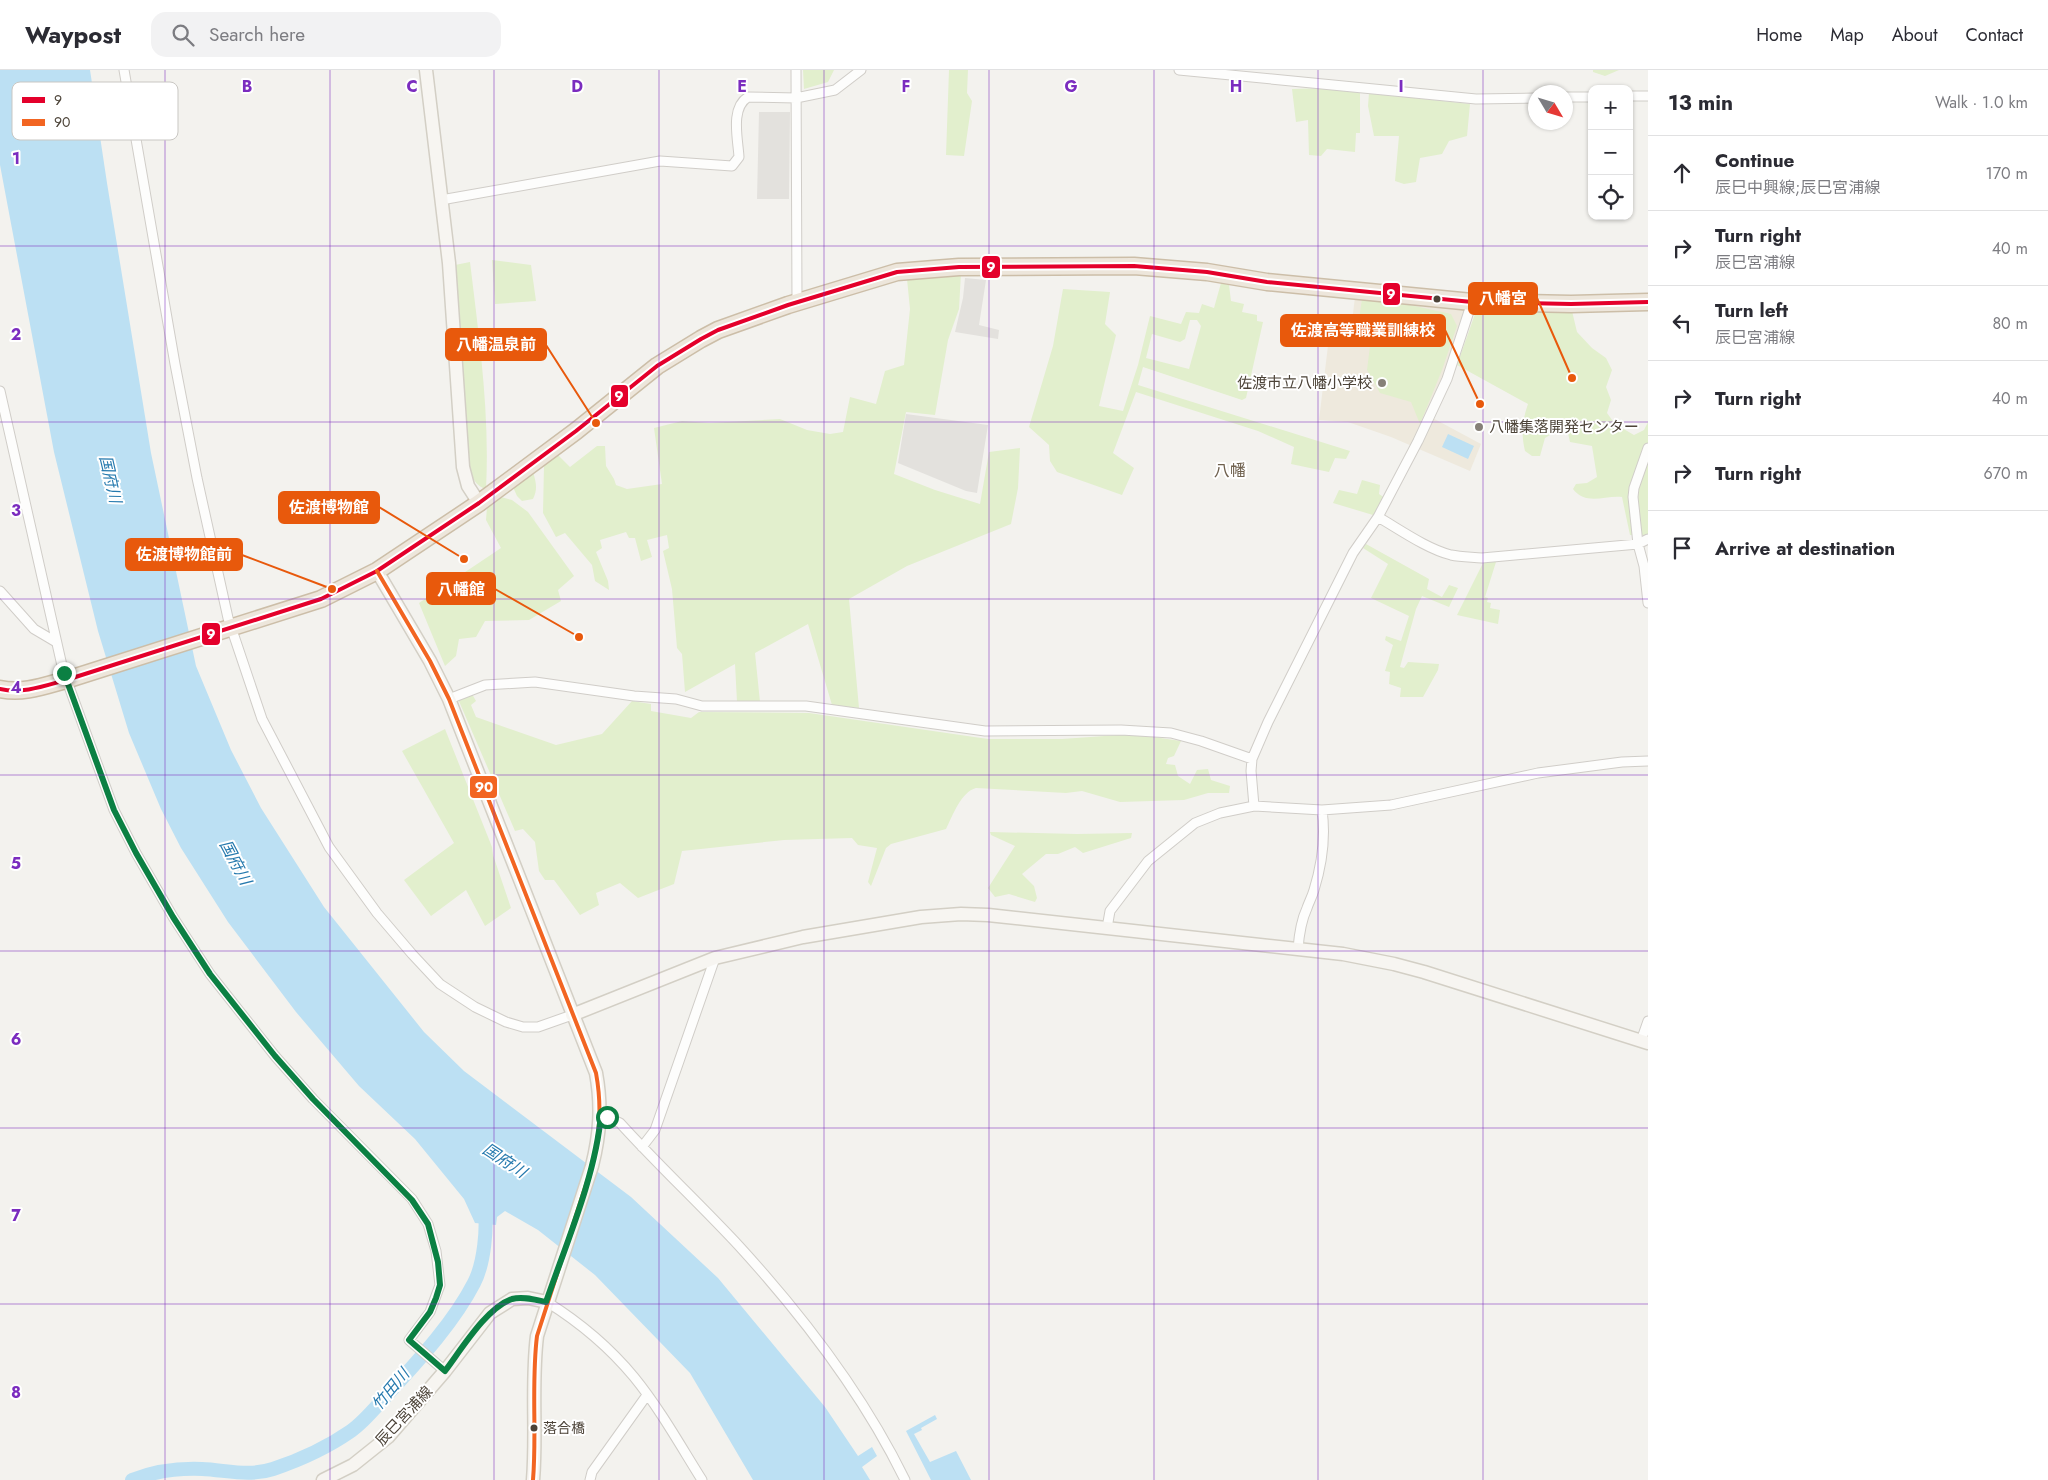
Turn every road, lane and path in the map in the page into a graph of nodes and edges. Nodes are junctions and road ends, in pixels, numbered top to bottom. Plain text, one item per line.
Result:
1 (426, 70) edge
2 (796, 70) edge
3 (861, 70) edge
4 (1179, 70) edge
5 (1192, 71) edge
6 (1633, 96) edge
7 (1648, 96) edge
8 (1573, 97) edge
9 (1588, 97) edge
10 (796, 98) junction
11 (1528, 98) edge
12 (136, 140) edge
13 (441, 200) junction
14 (796, 302) junction
15 (1472, 302) junction
16 (1648, 302) edge
17 (0, 391) edge
18 (1648, 448) edge
19 (479, 503) junction
20 (1378, 517) junction
21 (1648, 539) edge
22 (1638, 544) junction
23 (377, 571) junction
24 (0, 591) edge
25 (1648, 603) edge
26 (229, 628) junction
27 (56, 642) junction
28 (69, 679) junction
29 (0, 690) edge
30 (449, 699) junction
31 (1252, 758) junction
32 (1648, 762) edge
33 (1254, 806) junction
34 (1322, 810) junction
35 (1107, 928) junction
36 (1298, 949) junction
37 (716, 958) junction
38 (572, 1015) junction
39 (1648, 1021) edge
40 (1645, 1042) edge
41 (601, 1118) junction
42 (642, 1147) junction
43 (546, 1302) junction
44 (443, 1368) junction
45 (647, 1395) junction
46 (323, 1480) edge
47 (533, 1480) edge
48 (590, 1480) edge
49 (702, 1480) edge
50 (905, 1480) edge

1 - 13 street
2 - 10 street
3 - 10 street
4 - 5 street
5 - 11 street
6 - 7 street
8 - 9 street
10 - 13 street
10 - 14 street
12 - 26 street
13 - 19 street
14 - 15 highway
14 - 19 highway
15 - 16 highway
15 - 20 street
17 - 27 street
18 - 22 street
19 - 23 highway
20 - 22 street
20 - 31 street
21 - 22 street
22 - 25 street
23 - 26 highway
23 - 30 street
24 - 27 street
26 - 28 highway
26 - 38 street
27 - 28 street
28 - 29 highway
28 - 44 street
30 - 31 street
30 - 38 street
31 - 33 street
32 - 34 street
33 - 34 street
33 - 35 street
34 - 36 street
35 - 36 street
35 - 37 street
36 - 40 street
37 - 38 street
37 - 42 street
38 - 41 street
39 - 40 street
41 - 42 street
41 - 43 street
42 - 50 street
43 - 44 street, 辰巳宮浦線
43 - 45 street
43 - 47 street
44 - 46 street, 辰巳宮浦線
45 - 48 street
45 - 49 street

